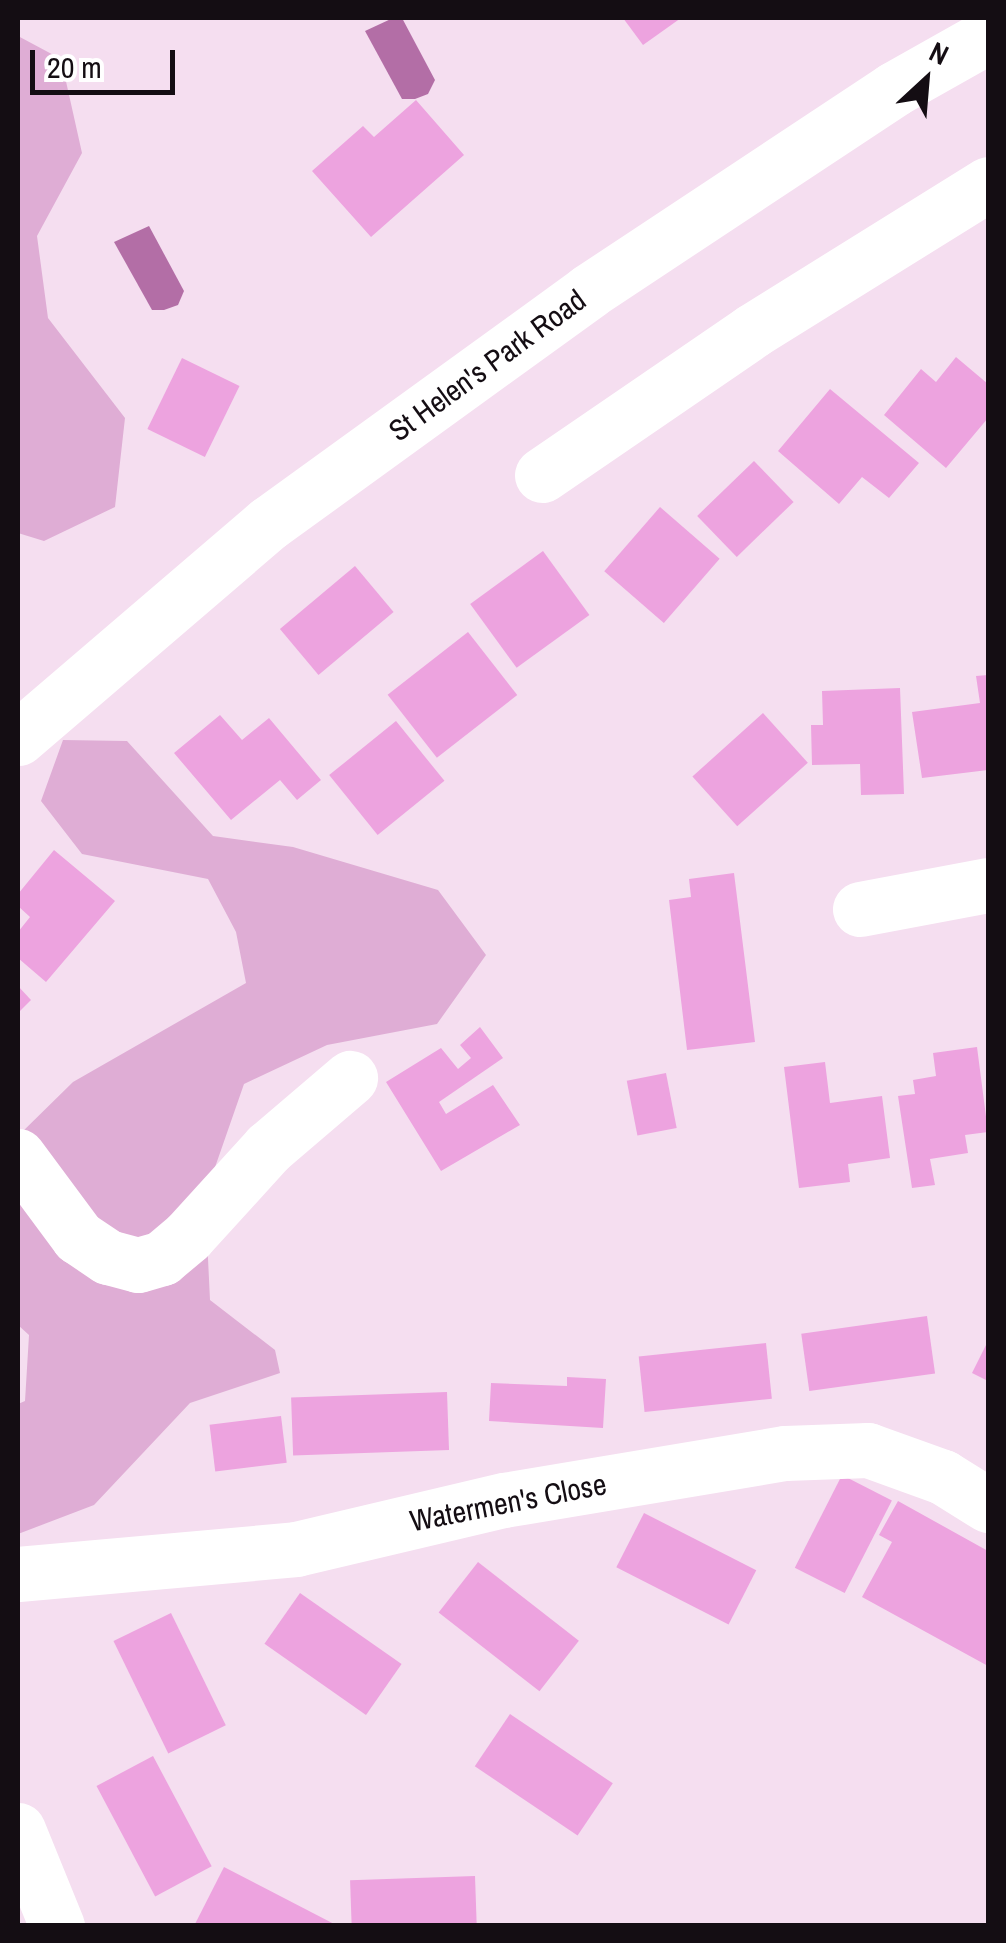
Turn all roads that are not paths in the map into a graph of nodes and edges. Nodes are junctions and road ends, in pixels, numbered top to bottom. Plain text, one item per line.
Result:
1 (988, 36) edge
2 (988, 184) edge
3 (542, 475) dead end
4 (18, 738) edge
5 (988, 885) edge
6 (860, 909) dead end
7 (350, 1078) dead end
8 (18, 1156) edge
9 (988, 1504) edge
10 (18, 1574) edge
11 (18, 1830) edge
12 (56, 1926) edge

1 - 4 street, St Helen's Park Road
2 - 3 street
5 - 6 street
7 - 8 street
9 - 10 street, Watermen's Close
11 - 12 street

